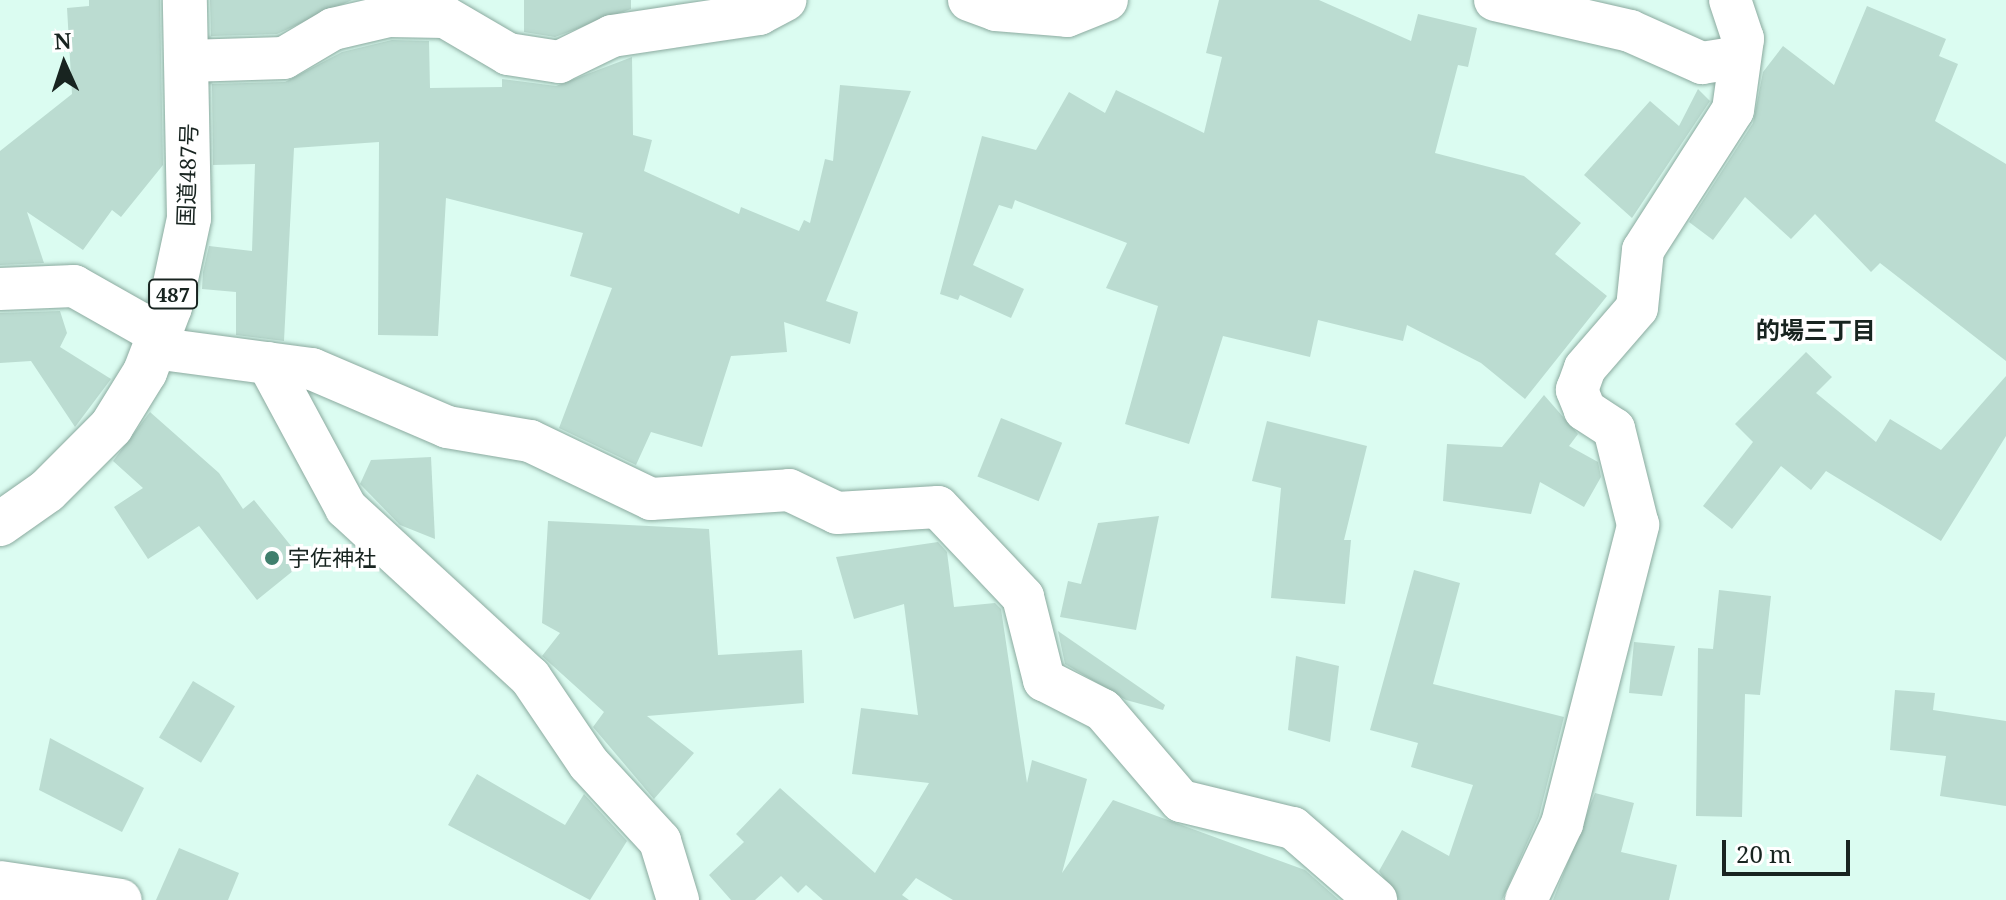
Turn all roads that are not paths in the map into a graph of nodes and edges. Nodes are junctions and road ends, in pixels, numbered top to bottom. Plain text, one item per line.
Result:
1 (185, 0) edge
2 (785, 0) edge
3 (969, 0) edge
4 (1495, 0) edge
5 (1730, 0) edge
6 (1096, 3) edge
7 (1740, 57) junction
8 (187, 61) junction
9 (0, 289) edge
10 (157, 341) junction
11 (268, 363) junction
12 (0, 524) edge
13 (0, 882) edge
14 (121, 900) edge
15 (678, 900) edge
16 (1376, 900) edge
17 (1526, 900) edge

1 - 8 highway, 国道487号 / 487
2 - 8 street
3 - 6 street
4 - 7 street
5 - 7 street
7 - 17 street
8 - 10 highway, 国道487号 / 487
9 - 10 street
10 - 11 street
10 - 12 highway, 国道487号 / 487
11 - 15 street
11 - 16 street
13 - 14 street

